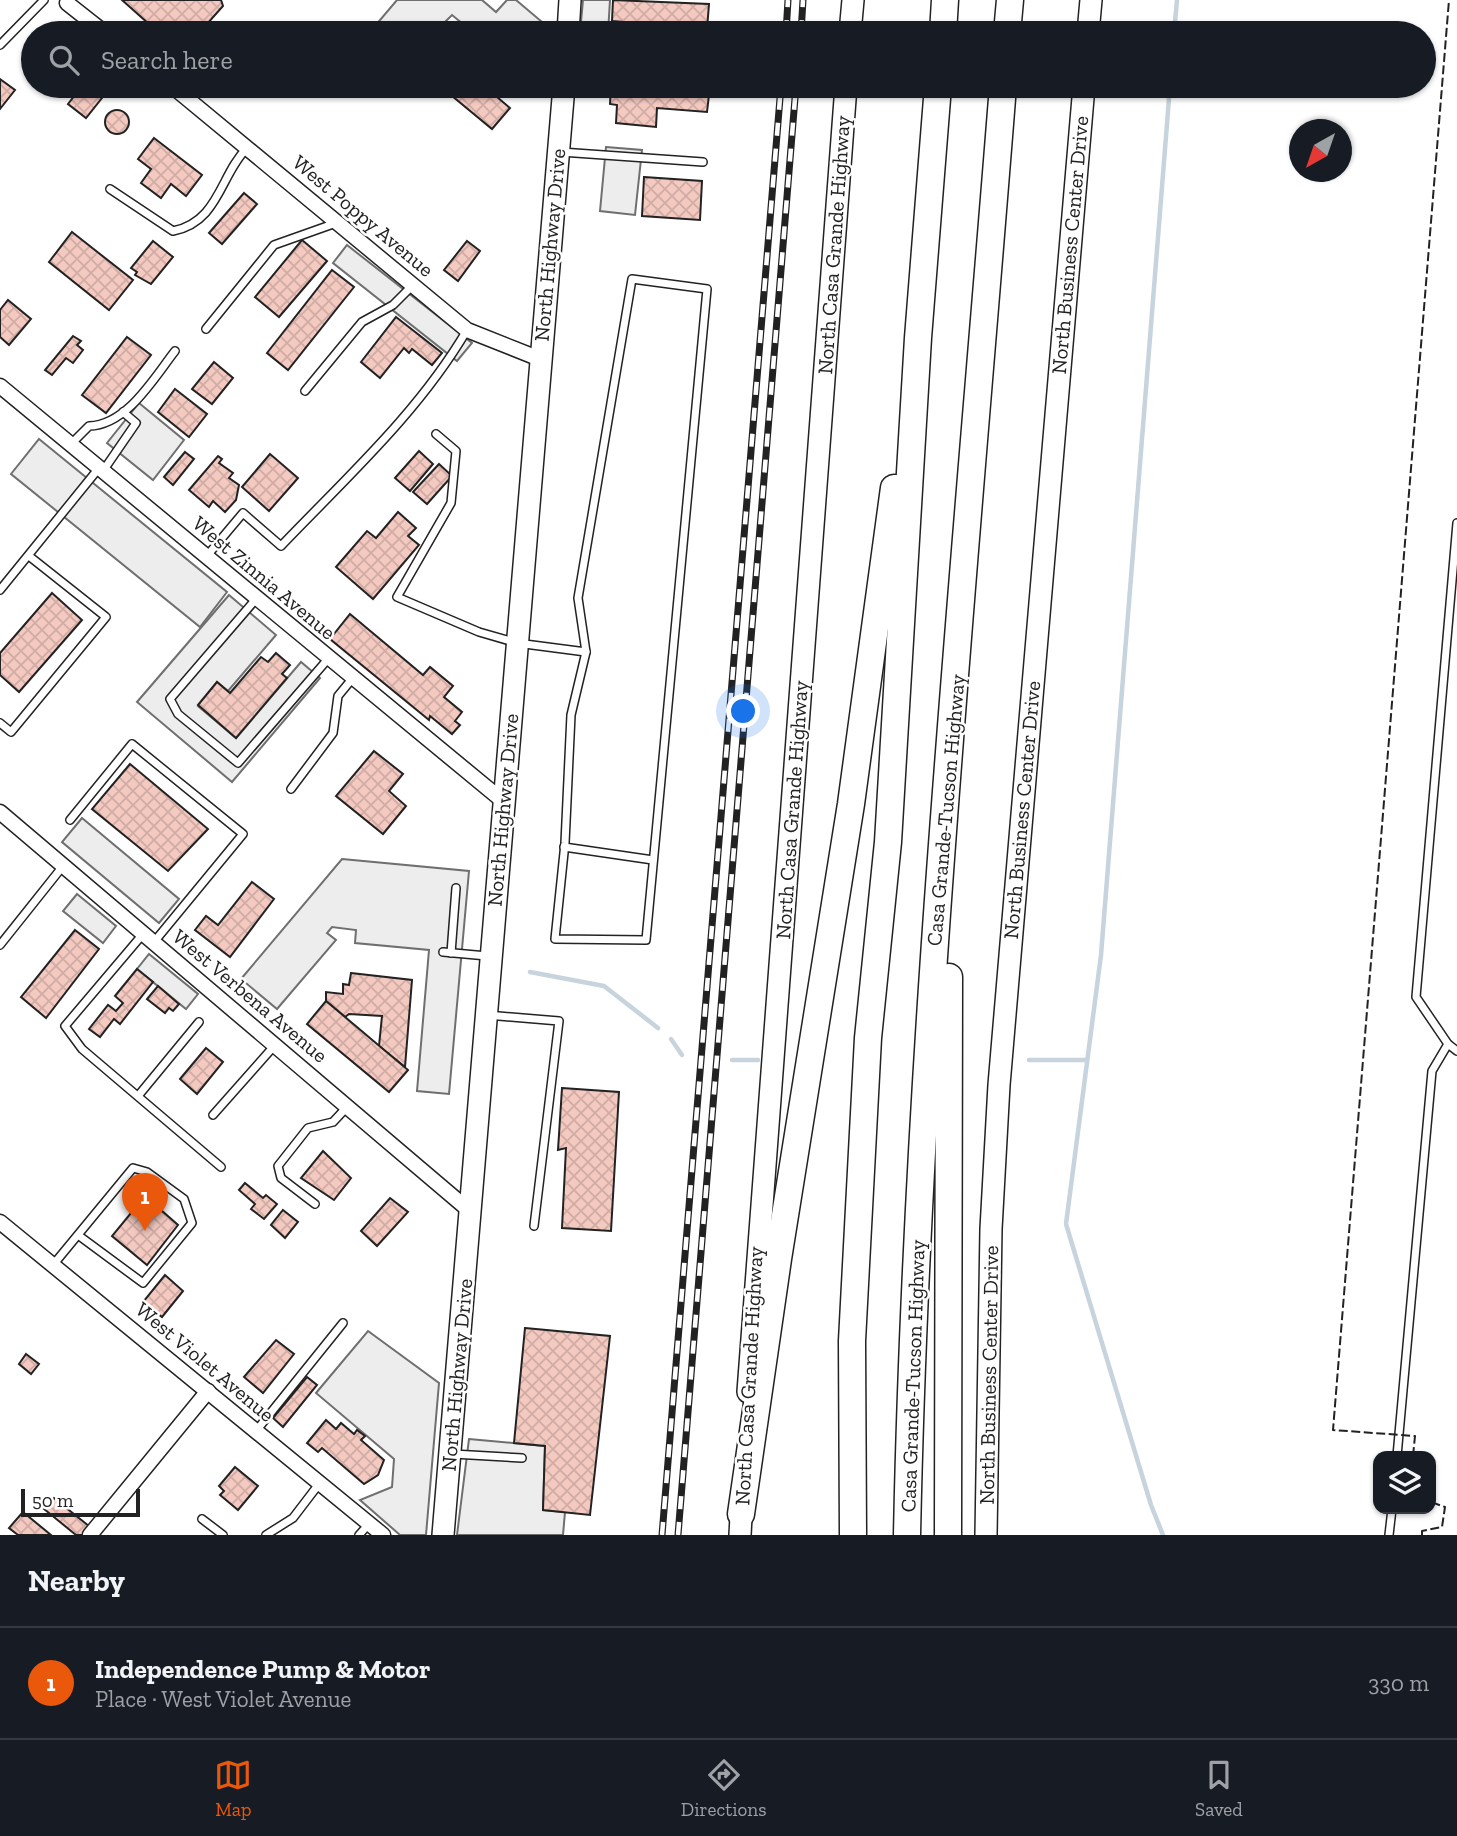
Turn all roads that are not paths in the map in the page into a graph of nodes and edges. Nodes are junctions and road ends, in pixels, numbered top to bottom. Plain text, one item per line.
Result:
1 (44, 0) edge
2 (570, 0) edge
3 (853, 0) edge
4 (945, 0) edge
5 (1010, 0) edge
6 (1091, 0) edge
7 (65, 2) edge
8 (23, 21) edge
9 (90, 21) edge
10 (569, 21) edge
11 (851, 21) edge
12 (944, 21) edge
13 (1008, 21) edge
14 (1089, 21) edge
15 (21, 24) edge
16 (0, 45) edge
17 (187, 98) edge
18 (563, 98) edge
19 (845, 98) edge
20 (937, 98) edge
21 (1002, 98) edge
22 (1083, 98) edge
23 (247, 148) junction
24 (558, 151) junction
25 (703, 162) dead end
26 (110, 189) dead end
27 (337, 223) junction
28 (413, 284) junction
29 (206, 330) dead end
30 (467, 330) junction
31 (918, 338) junction
32 (174, 351) dead end
33 (540, 359) junction
34 (0, 386) edge
35 (305, 391) dead end
36 (123, 412) junction
37 (436, 434) dead end
38 (71, 445) junction
39 (101, 470) junction
40 (1457, 523) edge
41 (29, 556) junction
42 (206, 557) junction
43 (0, 590) edge
44 (256, 599) junction
45 (517, 643) junction
46 (586, 652) junction
47 (328, 659) junction
48 (352, 680) junction
49 (0, 723) edge
50 (949, 779) junction
51 (291, 789) dead end
52 (503, 802) junction
53 (0, 812) edge
54 (70, 820) dead end
55 (564, 847) junction
56 (653, 860) junction
57 (64, 866) junction
58 (456, 888) dead end
59 (149, 938) junction
60 (0, 945) edge
61 (491, 956) junction
62 (487, 1015) junction
63 (200, 1022) dead end
64 (1448, 1044) junction
65 (275, 1045) junction
66 (1457, 1051) edge
67 (138, 1096) junction
68 (347, 1106) junction
69 (213, 1115) dead end
70 (221, 1167) dead end
71 (315, 1204) dead end
72 (471, 1212) junction
73 (0, 1222) edge
74 (534, 1226) dead end
75 (78, 1235) junction
76 (53, 1265) junction
77 (343, 1322) dead end
78 (208, 1391) junction
79 (256, 1431) junction
80 (1396, 1451) edge
81 (451, 1454) junction
82 (522, 1458) dead end
83 (319, 1484) junction
84 (1391, 1514) edge
85 (202, 1519) dead end
86 (740, 1524) edge
87 (364, 1529) edge
88 (990, 1530) edge
89 (90, 1535) edge
90 (223, 1535) edge
91 (266, 1535) edge
92 (383, 1535) edge
93 (443, 1535) edge
94 (852, 1535) edge
95 (907, 1535) edge
96 (948, 1535) edge
97 (1389, 1535) edge

1 - 8 lane
2 - 10 main road
3 - 11 main road
4 - 12 highway
5 - 13 highway
6 - 14 main road
7 - 9 street
15 - 16 lane
17 - 23 street, West Poppy Avenue
18 - 24 main road, North Highway Drive
19 - 86 main road, North Casa Grande Highway
20 - 31 highway
21 - 50 highway, Casa Grande-Tucson Highway
22 - 88 main road, North Business Center Drive
23 - 26 lane
23 - 27 street, West Poppy Avenue
24 - 25 lane
24 - 33 main road, North Highway Drive
27 - 28 street, West Poppy Avenue
27 - 29 lane
28 - 30 street, West Poppy Avenue
28 - 35 lane
30 - 33 street, West Poppy Avenue
30 - 42 lane
31 - 86 highway
31 - 94 highway
32 - 36 lane
33 - 45 main road, North Highway Drive
34 - 38 street, West Zinnia Avenue
36 - 38 lane
36 - 39 lane
37 - 45 lane
38 - 39 street, West Zinnia Avenue
39 - 41 lane
39 - 42 street, West Zinnia Avenue
40 - 64 lane
41 - 43 lane
41 - 49 lane
42 - 44 street, West Zinnia Avenue
44 - 47 street, West Zinnia Avenue
44 - 47 lane
45 - 46 lane
45 - 52 main road, North Highway Drive
46 - 55 lane
46 - 56 lane
47 - 48 street, West Zinnia Avenue
48 - 51 lane
48 - 52 street, West Zinnia Avenue
50 - 95 highway, Casa Grande-Tucson Highway
50 - 96 highway
52 - 61 main road, North Highway Drive
53 - 57 street, West Verbena Avenue
54 - 59 lane
55 - 56 lane
55 - 56 lane
57 - 59 street, West Verbena Avenue
57 - 60 lane
58 - 61 lane
59 - 65 street, West Verbena Avenue
59 - 67 lane
61 - 62 main road, North Highway Drive
62 - 72 main road, North Highway Drive
62 - 74 lane
63 - 67 lane
64 - 66 lane
64 - 80 lane
65 - 68 street, West Verbena Avenue
65 - 69 lane
67 - 70 lane
68 - 71 lane
68 - 72 street, West Verbena Avenue
72 - 81 main road, North Highway Drive
73 - 76 street, West Violet Avenue
75 - 75 lane
75 - 76 lane
76 - 78 street, West Violet Avenue
77 - 79 lane
78 - 79 street, West Violet Avenue
78 - 89 street
79 - 83 street, West Violet Avenue
81 - 82 lane
81 - 93 main road, North Highway Drive
83 - 87 street, West Violet Avenue
83 - 91 lane
84 - 97 lane
85 - 90 lane
87 - 92 street, West Violet Avenue

